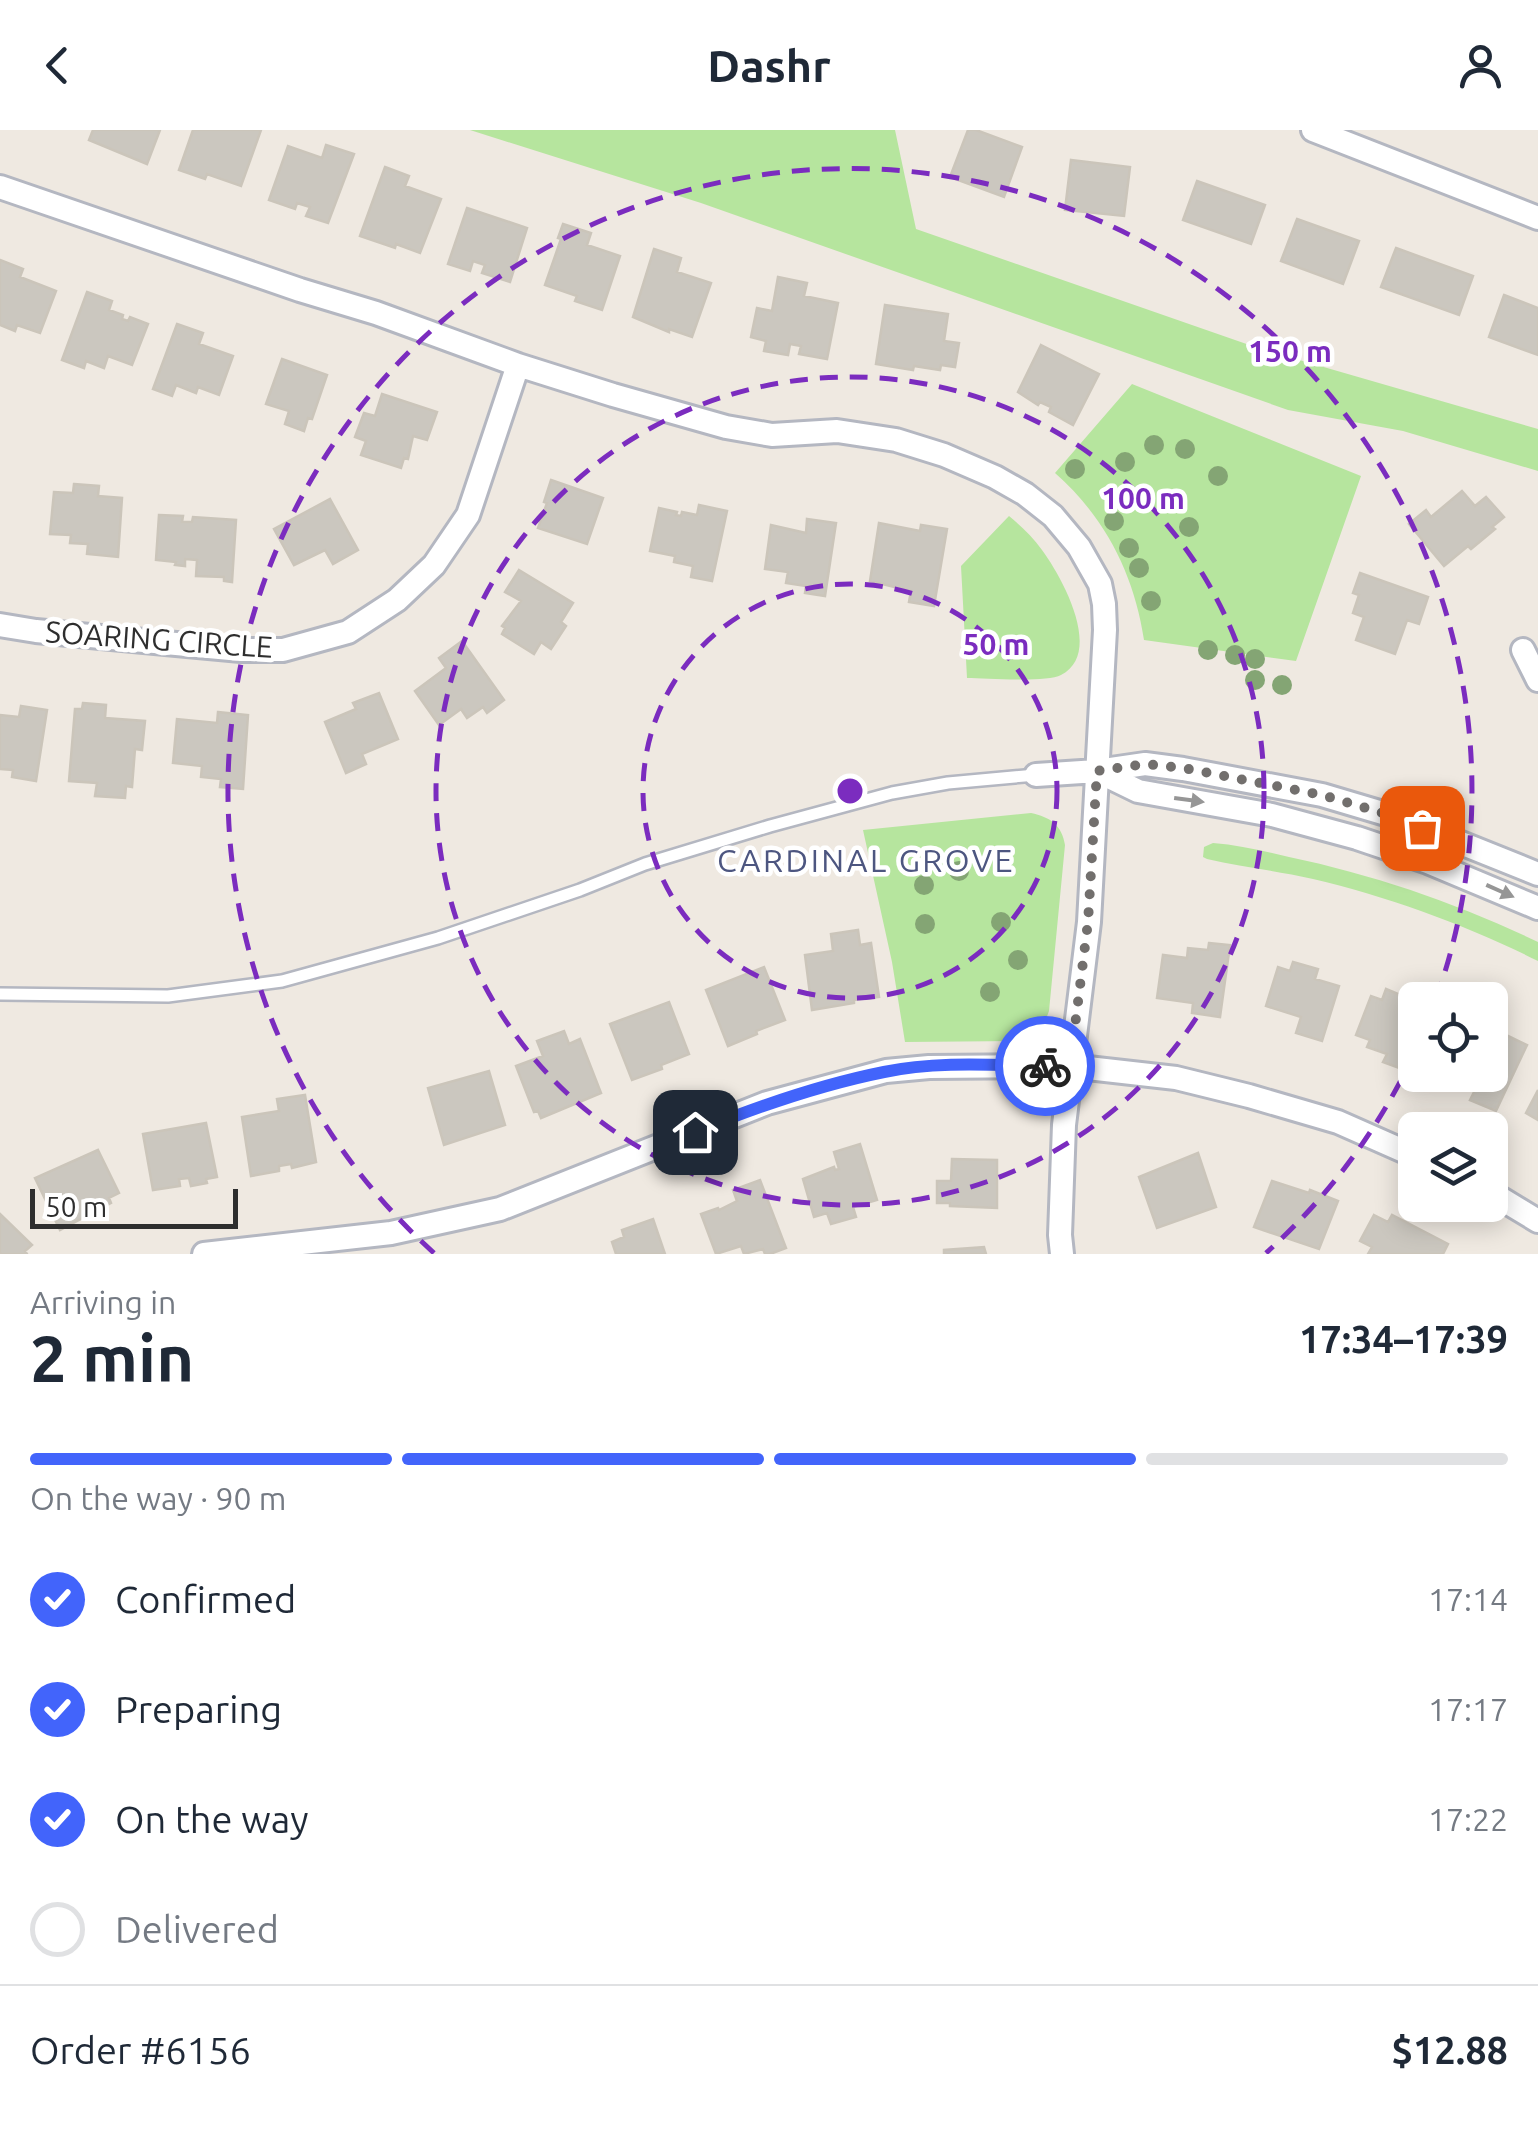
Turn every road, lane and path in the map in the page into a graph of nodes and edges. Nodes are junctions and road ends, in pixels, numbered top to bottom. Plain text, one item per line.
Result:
1 (1312, 130) edge
2 (0, 187) edge
3 (1538, 218) edge
4 (518, 365) junction
5 (0, 625) edge
6 (1523, 650) dead end
7 (1538, 680) edge
8 (1097, 771) junction
9 (1036, 775) joint
10 (1538, 874) edge
11 (1538, 908) edge
12 (0, 994) edge
13 (1070, 1066) junction
14 (1398, 1148) edge
15 (1508, 1202) edge
16 (1538, 1220) edge
17 (204, 1254) edge
18 (1062, 1254) edge

1 - 3 street
2 - 4 street
4 - 5 street, SOARING CIRCLE
4 - 8 street
6 - 7 street
8 - 9 street
8 - 10 street
8 -> 11 street
8 - 13 street
9 - 12 lane
13 - 14 street
13 - 17 street
13 - 18 street
15 - 16 street

